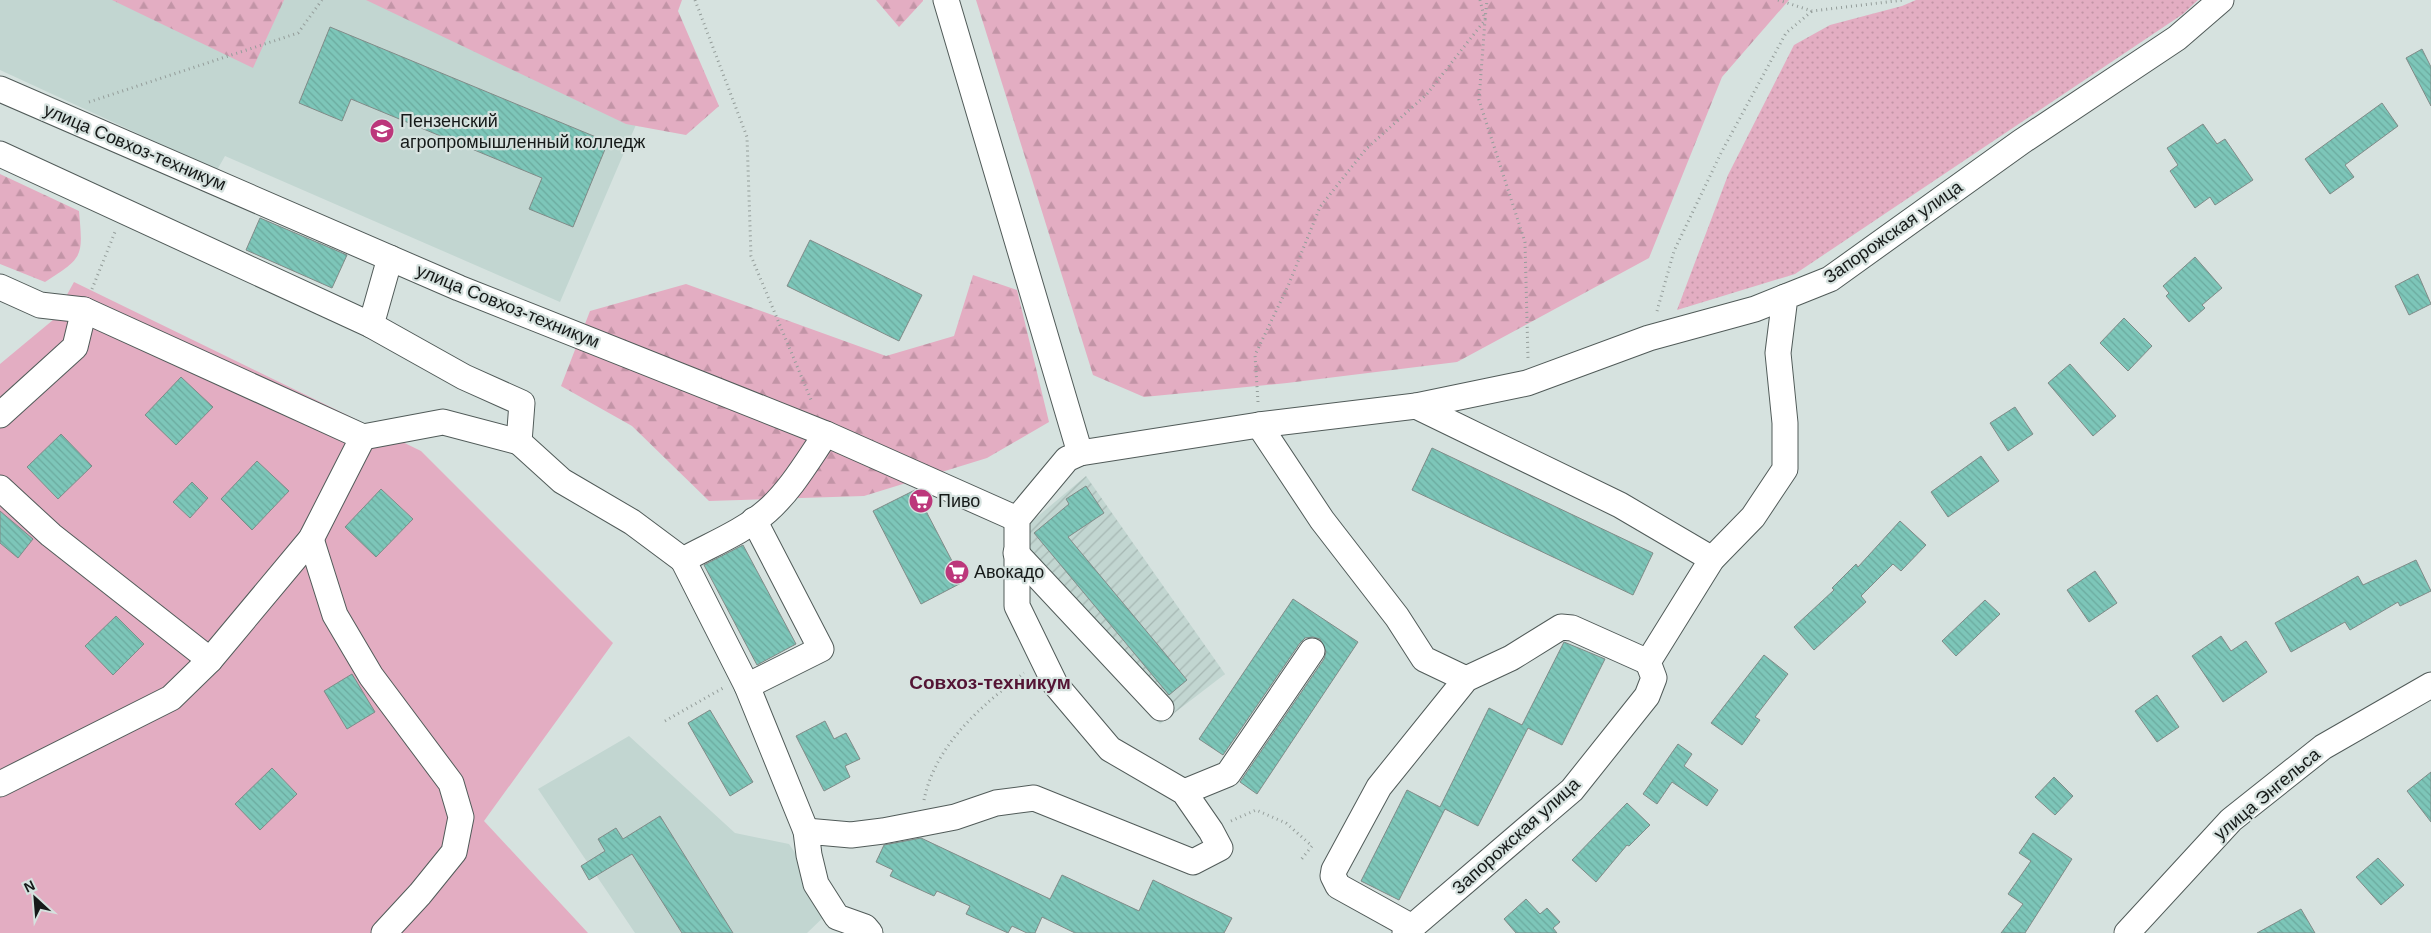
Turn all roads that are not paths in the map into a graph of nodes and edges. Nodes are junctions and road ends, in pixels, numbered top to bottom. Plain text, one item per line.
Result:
1 (946, 0) edge
2 (2221, 0) edge
3 (0, 89) edge
4 (0, 154) edge
5 (390, 258) junction
6 (0, 287) edge
7 (1785, 297) junction
8 (84, 310) junction
9 (371, 325) junction
10 (1416, 406) junction
11 (0, 415) edge
12 (1259, 425) junction
13 (826, 434) junction
14 (363, 437) junction
15 (519, 442) junction
16 (1080, 453) junction
17 (0, 488) edge
18 (1017, 518) junction
19 (754, 520) junction
20 (311, 539) junction
21 (1016, 553) junction
22 (1712, 559) junction
23 (683, 560) junction
24 (1312, 651) dead end
25 (210, 660) junction
26 (1648, 662) junction
27 (1466, 679) junction
28 (745, 681) junction
29 (2431, 685) edge
30 (1161, 708) dead end
31 (0, 784) edge
32 (1184, 792) junction
33 (806, 831) junction
34 (1409, 930) edge
35 (384, 933) edge
36 (870, 933) edge
37 (2127, 933) edge

1 - 16 street
2 - 7 street, Запорожская улица
3 - 5 street, улица Совхоз-техникум
4 - 9 street
5 - 9 street
5 - 13 street, улица Совхоз-техникум
6 - 8 street
7 - 10 street, Запорожская улица
7 - 22 street
8 - 11 street
8 - 14 street
9 - 15 street
10 - 12 street, Запорожская улица
10 - 22 street
12 - 16 street, Запорожская улица
12 - 27 street
13 - 18 street, улица Совхоз-техникум
13 - 19 street
14 - 15 street
14 - 20 street
15 - 23 street
16 - 18 street
17 - 25 street
18 - 21 street
19 - 23 street
19 - 28 street
20 - 25 street
20 - 35 street
21 - 30 street
21 - 32 street
22 - 26 street
23 - 28 street
24 - 32 street
25 - 31 street
26 - 27 street
26 - 34 street, Запорожская улица
27 - 34 street
28 - 33 street
29 - 37 street, улица Энгельса
32 - 33 street
33 - 36 street

